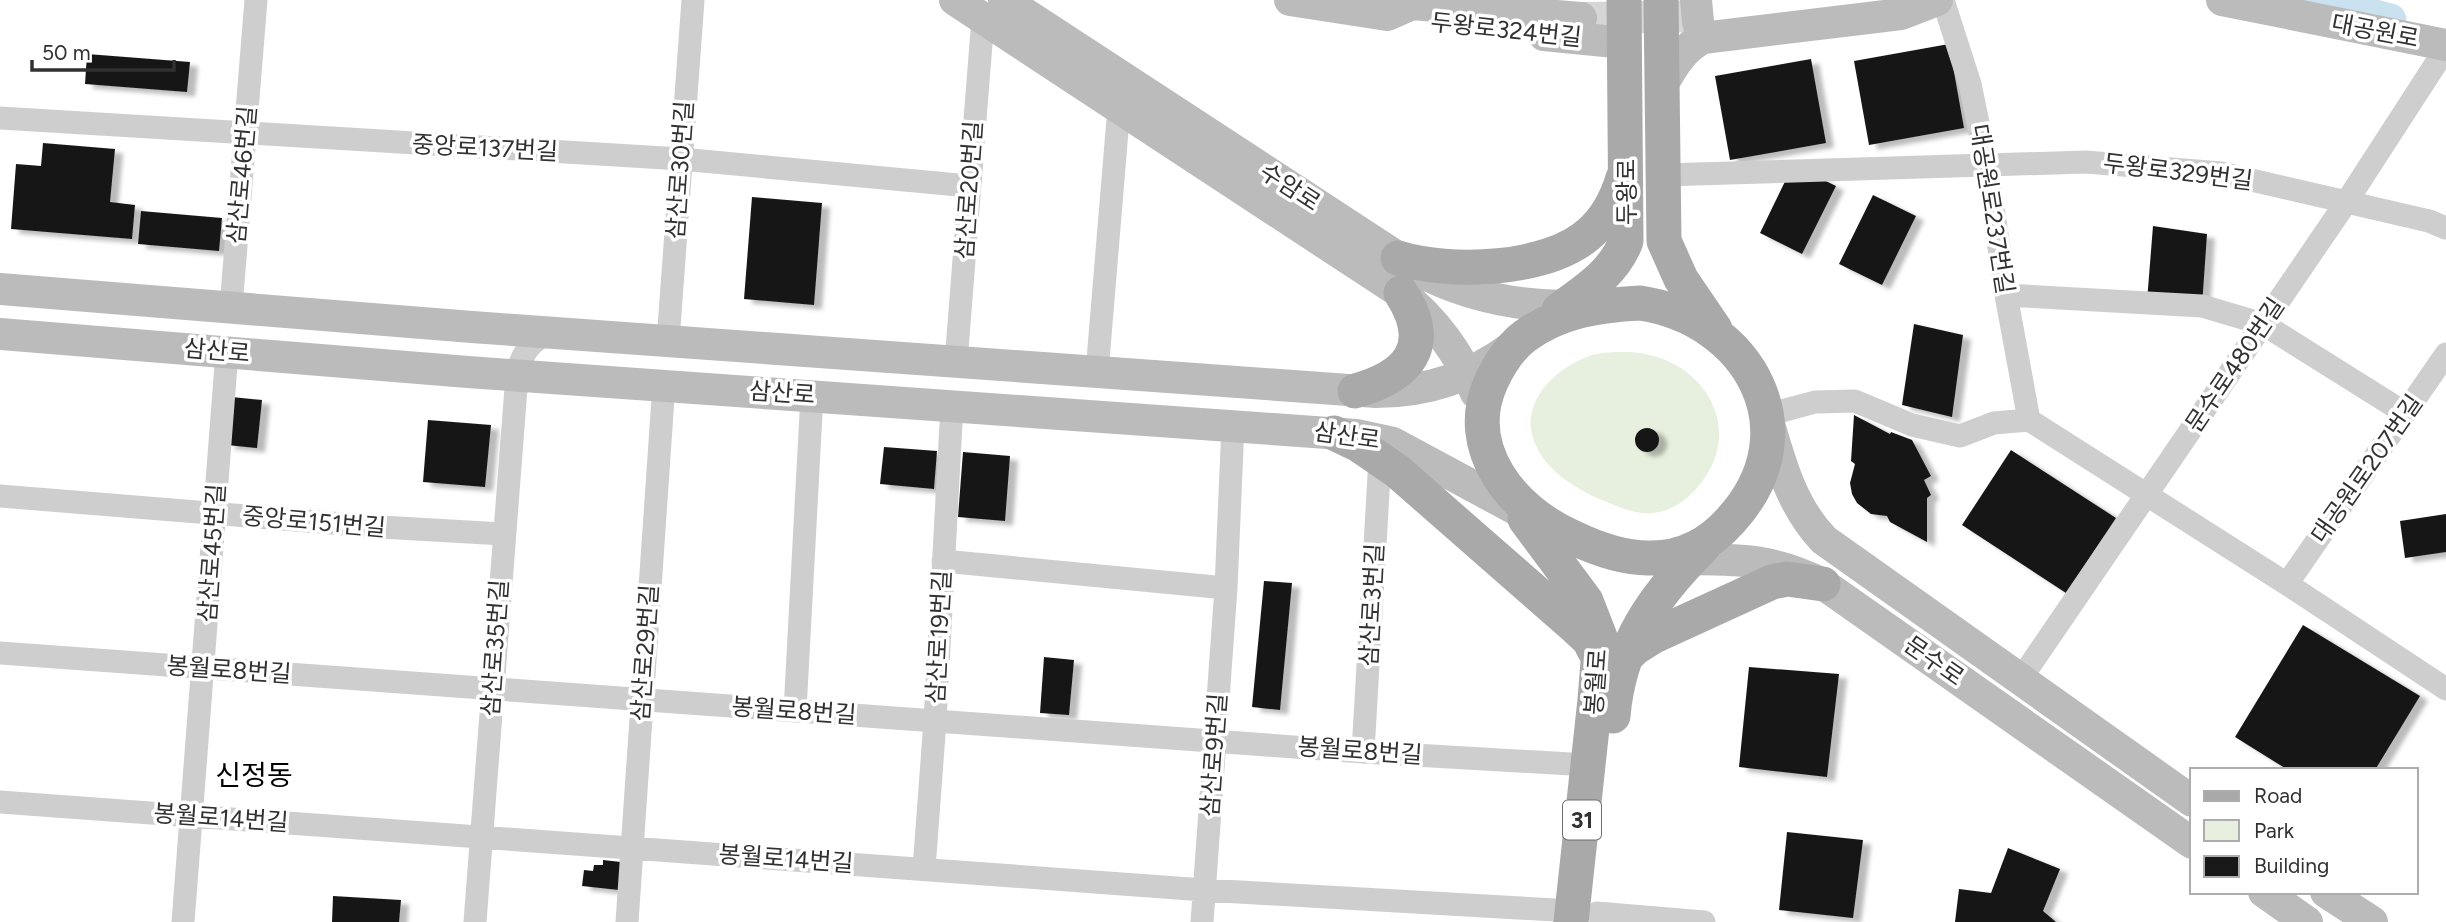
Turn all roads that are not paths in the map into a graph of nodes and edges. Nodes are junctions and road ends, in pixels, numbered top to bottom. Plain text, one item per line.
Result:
1 (256, 0) edge
2 (693, 0) edge
3 (955, 0) edge
4 (1290, 0) edge
5 (1624, 0) edge
6 (1661, 0) edge
7 (1910, 0) edge
8 (1937, 0) edge
9 (1943, 0) edge
10 (2222, 0) edge
11 (993, 9) edge
12 (1399, 10) junction
13 (1581, 18) tunnel mouth
14 (1702, 18) edge
15 (1625, 43) junction
16 (2446, 47) edge
17 (1662, 85) junction
18 (1119, 107) junction
19 (0, 117) edge
20 (246, 134) junction
21 (681, 159) junction
22 (1627, 164) junction
23 (1987, 166) junction
24 (1663, 175) junction
25 (969, 186) junction
26 (2347, 201) junction
27 (2446, 228) edge
28 (1398, 258) junction
29 (0, 289) edge
30 (1401, 293) junction
31 (2006, 295) junction
32 (1564, 306) junction
33 (1600, 306) junction
34 (231, 307) junction
35 (2263, 324) junction
36 (558, 333) junction
37 (0, 334) edge
38 (1524, 337) junction
39 (668, 341) junction
40 (1727, 342) junction
41 (227, 352) junction
42 (2446, 354) edge
43 (956, 362) junction
44 (1097, 372) junction
45 (1467, 374) junction
46 (517, 375) junction
47 (663, 384) junction
48 (1355, 391) junction
49 (812, 395) junction
50 (952, 405) junction
51 (1482, 413) junction
52 (2405, 413) junction
53 (1767, 415) junction
54 (2029, 421) junction
55 (1233, 425) junction
56 (1334, 433) junction
57 (1380, 458) junction
58 (2147, 495) junction
59 (0, 496) edge
60 (216, 514) junction
61 (1531, 517) junction
62 (503, 534) junction
63 (1699, 551) junction
64 (943, 561) junction
65 (1824, 584) junction
66 (2287, 584) junction
67 (1226, 588) junction
68 (0, 653) edge
69 (1612, 657) junction
70 (203, 668) junction
71 (2020, 680) junction
72 (492, 689) junction
73 (2446, 689) edge
74 (642, 700) junction
75 (795, 711) junction
76 (935, 721) junction
77 (1602, 732) junction
78 (1215, 741) junction
79 (1363, 752) junction
80 (1588, 765) junction
81 (2190, 800) edge
82 (0, 802) edge
83 (192, 816) junction
84 (481, 837) junction
85 (2190, 842) edge
86 (632, 848) junction
87 (925, 870) junction
88 (1205, 890) junction
89 (2267, 894) edge
90 (2329, 894) edge
91 (1584, 917) edge
92 (2370, 921) edge
93 (183, 922) edge
94 (475, 922) edge
95 (627, 922) edge
96 (1202, 922) edge
97 (1704, 922) edge
98 (2307, 922) edge

1 - 20 street, 삼산로46번길
2 - 21 street, 삼산로30번길
3 - 11 main road, 수암로
4 - 12 main road, 두왕로324번길
5 - 15 main road, 두왕로
6 - 17 main road
7 - 14 main road
8 - 14 main road
9 - 23 street, 대공원로237번길
10 - 16 main road, 대공원로
11 - 18 main road, 수암로
11 - 25 street, 삼산로20번길
11 - 28 main road, 수암로
12 - 13 main road
12 - 15 main road, 두왕로324번길
14 - 17 main road
15 - 22 main road, 두왕로
16 - 26 street, 문수로480번길
17 - 24 main road
18 - 30 main road, 수암로
18 - 44 street
19 - 20 street, 중앙로137번길
20 - 21 street, 중앙로137번길
20 - 34 street, 삼산로46번길
21 - 25 street, 중앙로137번길
21 - 39 street, 삼산로30번길
22 - 28 main road
22 - 32 main road, 두왕로
23 - 24 street, 두왕로329번길
23 - 26 street, 두왕로329번길
23 - 31 street, 대공원로237번길
24 - 40 main road
25 - 43 street, 삼산로20번길
26 - 27 street, 두왕로329번길
26 - 35 street, 문수로480번길
28 - 32 main road, 수암로
29 - 34 main road, 삼산로
30 - 45 main road, 수암로
30 - 48 main road
31 - 35 street
31 - 54 street, 대공원로237번길
32 - 33 main road, 수암로
32 - 38 main road, 두왕로
33 - 38 main road
33 - 40 main road
34 - 36 main road, 삼산로
35 - 52 street
35 - 58 street, 문수로480번길
36 - 39 main road, 삼산로
36 - 46 street
37 - 41 main road, 삼산로
38 - 45 main road, 삼산로
38 - 51 main road
39 - 43 main road, 삼산로
40 - 53 main road
41 - 46 main road, 삼산로
41 - 60 street, 삼산로45번길
42 - 52 street, 대공원로207번길
43 - 44 main road, 삼산로
44 - 48 main road, 삼산로
45 - 48 main road, 삼산로
45 - 51 main road, 수암로
46 - 47 main road, 삼산로
46 - 62 street, 삼산로35번길
47 - 49 main road, 삼산로
47 - 74 street, 삼산로29번길
49 - 50 main road, 삼산로
49 - 75 street
50 - 55 main road, 삼산로
50 - 64 street, 삼산로19번길
51 - 61 main road, 봉월로
52 - 66 street, 대공원로207번길
53 - 54 street
53 - 63 main road, 봉월로
53 - 71 main road, 문수로
54 - 58 street
55 - 56 main road, 삼산로
55 - 67 street, 삼산로9번길
56 - 57 main road
56 - 61 main road, 삼산로
57 - 69 main road
57 - 79 street, 삼산로3번길
58 - 66 street
58 - 71 street, 문수로480번길
59 - 60 street, 중앙로151번길
60 - 62 street, 중앙로151번길
60 - 70 street, 삼산로45번길
61 - 63 main road
61 - 69 main road, 봉월로
62 - 72 street, 삼산로35번길
63 - 65 main road, 문수로
63 - 69 main road, 봉월로
64 - 67 street
64 - 76 street, 삼산로19번길
65 - 69 main road
65 - 85 main road, 문수로
66 - 73 street
67 - 78 street, 삼산로9번길
68 - 70 street, 봉월로8번길
69 - 77 main road, 봉월로
70 - 72 street, 봉월로8번길
70 - 83 street, 삼산로45번길
71 - 81 main road, 문수로
72 - 74 street, 봉월로8번길
72 - 84 street, 삼산로35번길
74 - 75 street, 봉월로8번길
74 - 86 street, 삼산로29번길
75 - 76 street, 봉월로8번길
76 - 78 street, 봉월로8번길
76 - 87 street, 삼산로19번길
77 - 80 main road, 봉월로 / 31
77 - 91 main road
78 - 79 street, 봉월로8번길
78 - 88 street, 삼산로9번길
79 - 80 street, 봉월로8번길
80 - 91 main road, 봉월로 / 31
82 - 83 street, 봉월로14번길
83 - 84 street, 봉월로14번길
83 - 93 street, 삼산로45번길
84 - 86 street, 봉월로14번길
84 - 94 street, 삼산로35번길
86 - 87 street, 봉월로14번길
86 - 95 street, 삼산로29번길
87 - 88 street, 봉월로14번길
88 - 91 street, 봉월로14번길
88 - 96 street, 삼산로9번길
89 - 98 main road
90 - 92 main road
91 - 97 street, 봉월로14번길

